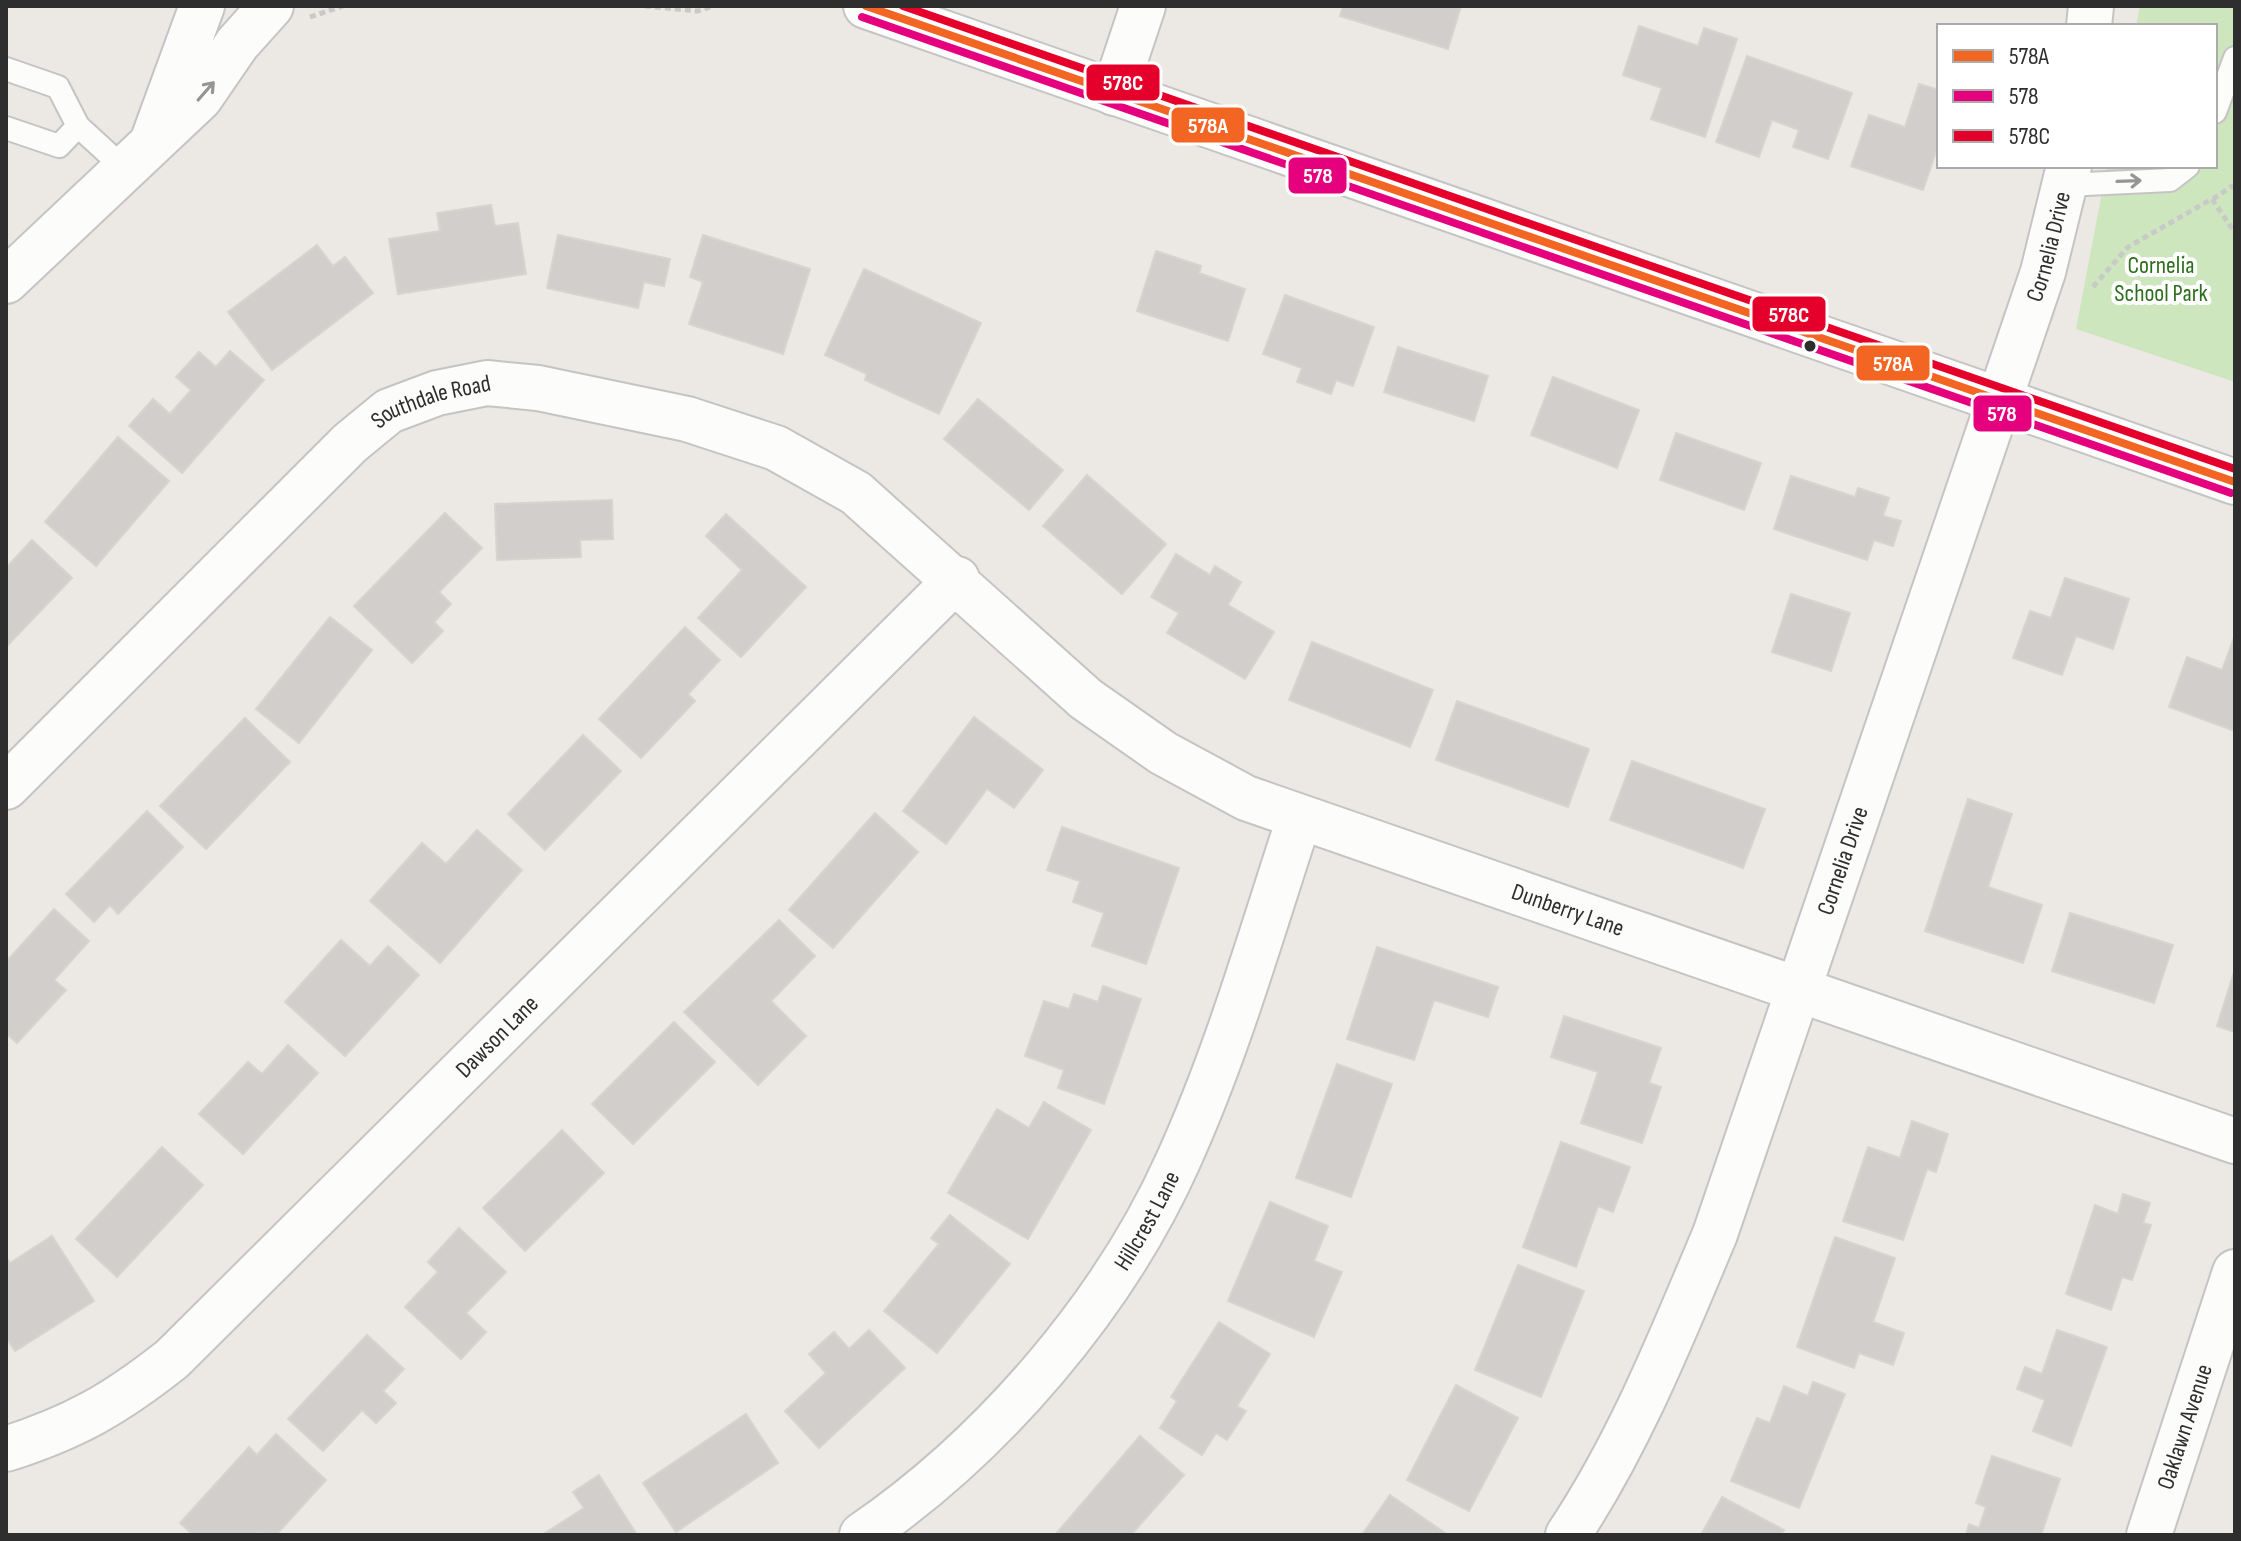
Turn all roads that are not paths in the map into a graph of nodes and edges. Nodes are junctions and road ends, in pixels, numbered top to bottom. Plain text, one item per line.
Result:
1 (202, 6) edge
2 (271, 6) edge
3 (866, 6) edge
4 (1143, 6) edge
5 (2235, 58) edge
6 (6, 69) edge
7 (1114, 93) junction
8 (2217, 107) edge
9 (78, 126) junction
10 (6, 128) edge
11 (138, 158) junction
12 (2185, 168) edge
13 (2067, 175) edge
14 (6, 281) edge
15 (1999, 401) junction
16 (2235, 482) edge
17 (957, 579) junction
18 (6, 787) edge
19 (1299, 819) junction
20 (1798, 990) junction
21 (2235, 1141) edge
22 (2235, 1272) edge
23 (6, 1449) edge
24 (862, 1535) edge
25 (1568, 1535) edge
26 (2149, 1535) edge

1 - 11 street
11 -> 2 street
3 - 7 street
4 - 7 street
5 - 8 lane
6 - 9 lane
7 - 15 street
9 - 10 lane
9 - 11 lane
11 - 14 street
13 -> 12 lane
13 - 15 street, Cornelia Drive
15 - 16 street
15 - 20 street, Cornelia Drive
17 - 18 street, Southdale Road
17 - 19 street, Dunberry Lane
17 - 23 street, Dawson Lane
19 - 20 street, Dunberry Lane
19 - 24 street, Hillcrest Lane
20 - 21 street, Dunberry Lane
20 - 25 street, Cornelia Drive
22 - 26 street, Oaklawn Avenue

